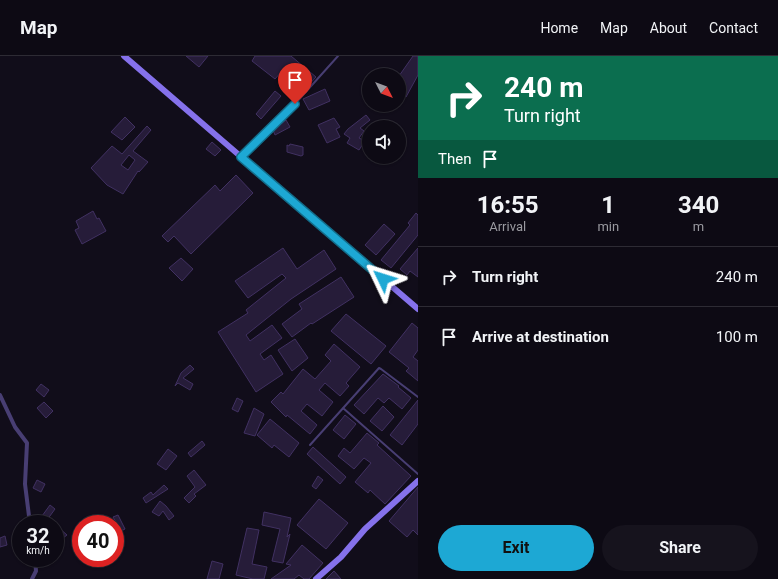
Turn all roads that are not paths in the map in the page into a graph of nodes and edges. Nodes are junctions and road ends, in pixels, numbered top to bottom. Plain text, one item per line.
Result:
1 (124, 56) edge
2 (338, 56) edge
3 (241, 157) junction
4 (418, 309) edge
5 (0, 395) edge
6 (418, 396) edge
7 (343, 408) junction
8 (310, 445) dead end
9 (418, 474) edge
10 (418, 481) edge
11 (29, 515) edge
12 (36, 567) edge
13 (32, 579) edge
14 (316, 579) edge

1 - 3 street
2 - 3 lane
3 - 4 street
5 - 11 street
6 - 7 lane
7 - 8 lane
7 - 9 lane
10 - 14 street
12 - 13 street

